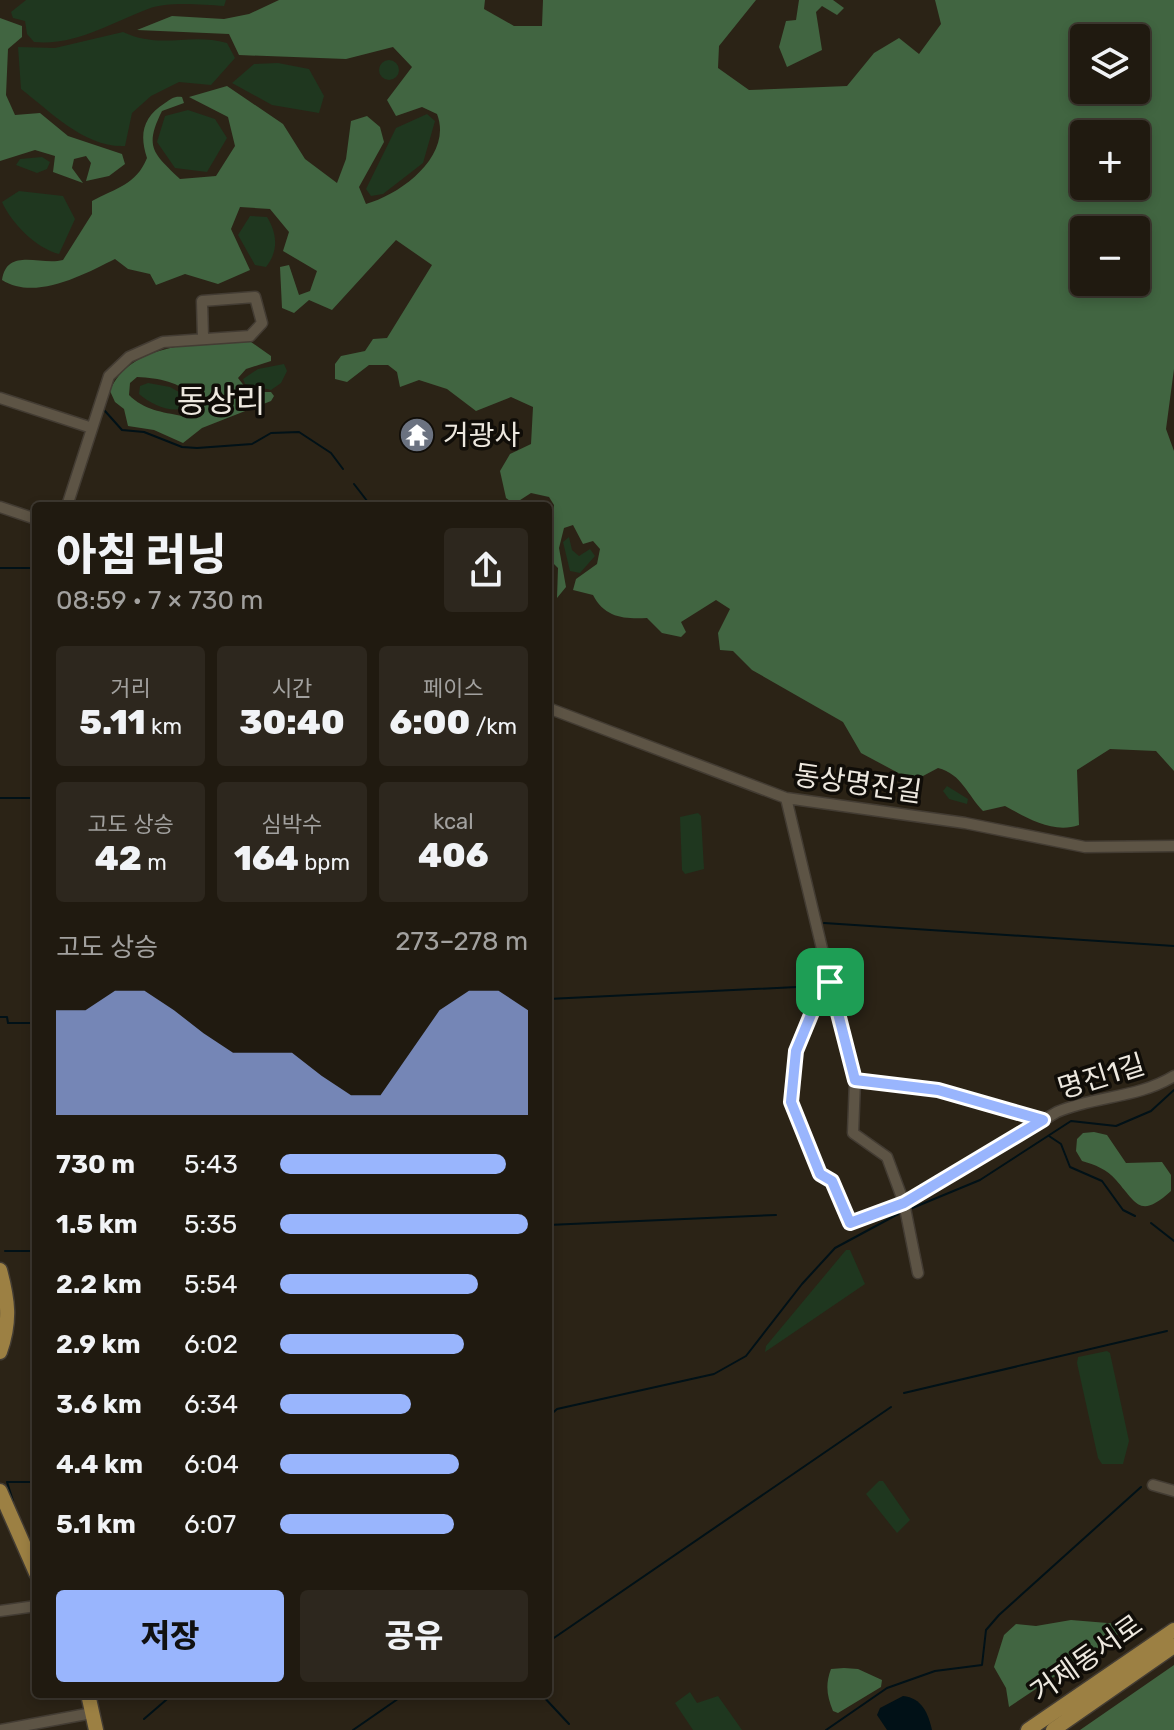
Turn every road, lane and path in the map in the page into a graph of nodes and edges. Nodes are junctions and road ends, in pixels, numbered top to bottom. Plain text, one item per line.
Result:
1 (203, 337) junction
2 (0, 398) edge
3 (92, 428) junction
4 (68, 502) edge
5 (0, 507) edge
6 (32, 518) edge
7 (552, 710) edge
8 (786, 798) junction
9 (1174, 846) edge
10 (830, 982) junction
11 (1174, 1076) edge
12 (855, 1080) junction
13 (1043, 1120) junction
14 (904, 1203) junction
15 (0, 1270) edge
16 (918, 1273) dead end
17 (0, 1352) edge
18 (1153, 1485) dead end
19 (0, 1491) edge
20 (1174, 1491) edge
21 (32, 1564) edge
22 (32, 1607) edge
23 (0, 1611) edge
24 (1174, 1630) edge
25 (1174, 1646) edge
26 (89, 1698) edge
27 (92, 1713) junction
28 (1, 1730) edge
29 (96, 1730) edge
30 (1028, 1730) edge
31 (1053, 1730) edge

1 - 1 street
1 - 3 street
2 - 3 street
3 - 4 street
5 - 6 street
7 - 8 street, 동상명진길
8 - 9 street, 동상명진길
8 - 10 street
10 - 12 street
10 - 14 street, 명진1길
11 - 13 street, 명진1길
12 - 13 street
12 - 14 street
13 - 14 street, 명진1길
14 - 16 street
15 - 17 main road
18 - 20 street
19 - 21 main road
22 - 23 street
24 - 30 main road, 거제동서로
25 - 31 main road, 거제동서로
26 - 27 main road
27 - 28 street
27 - 29 main road

